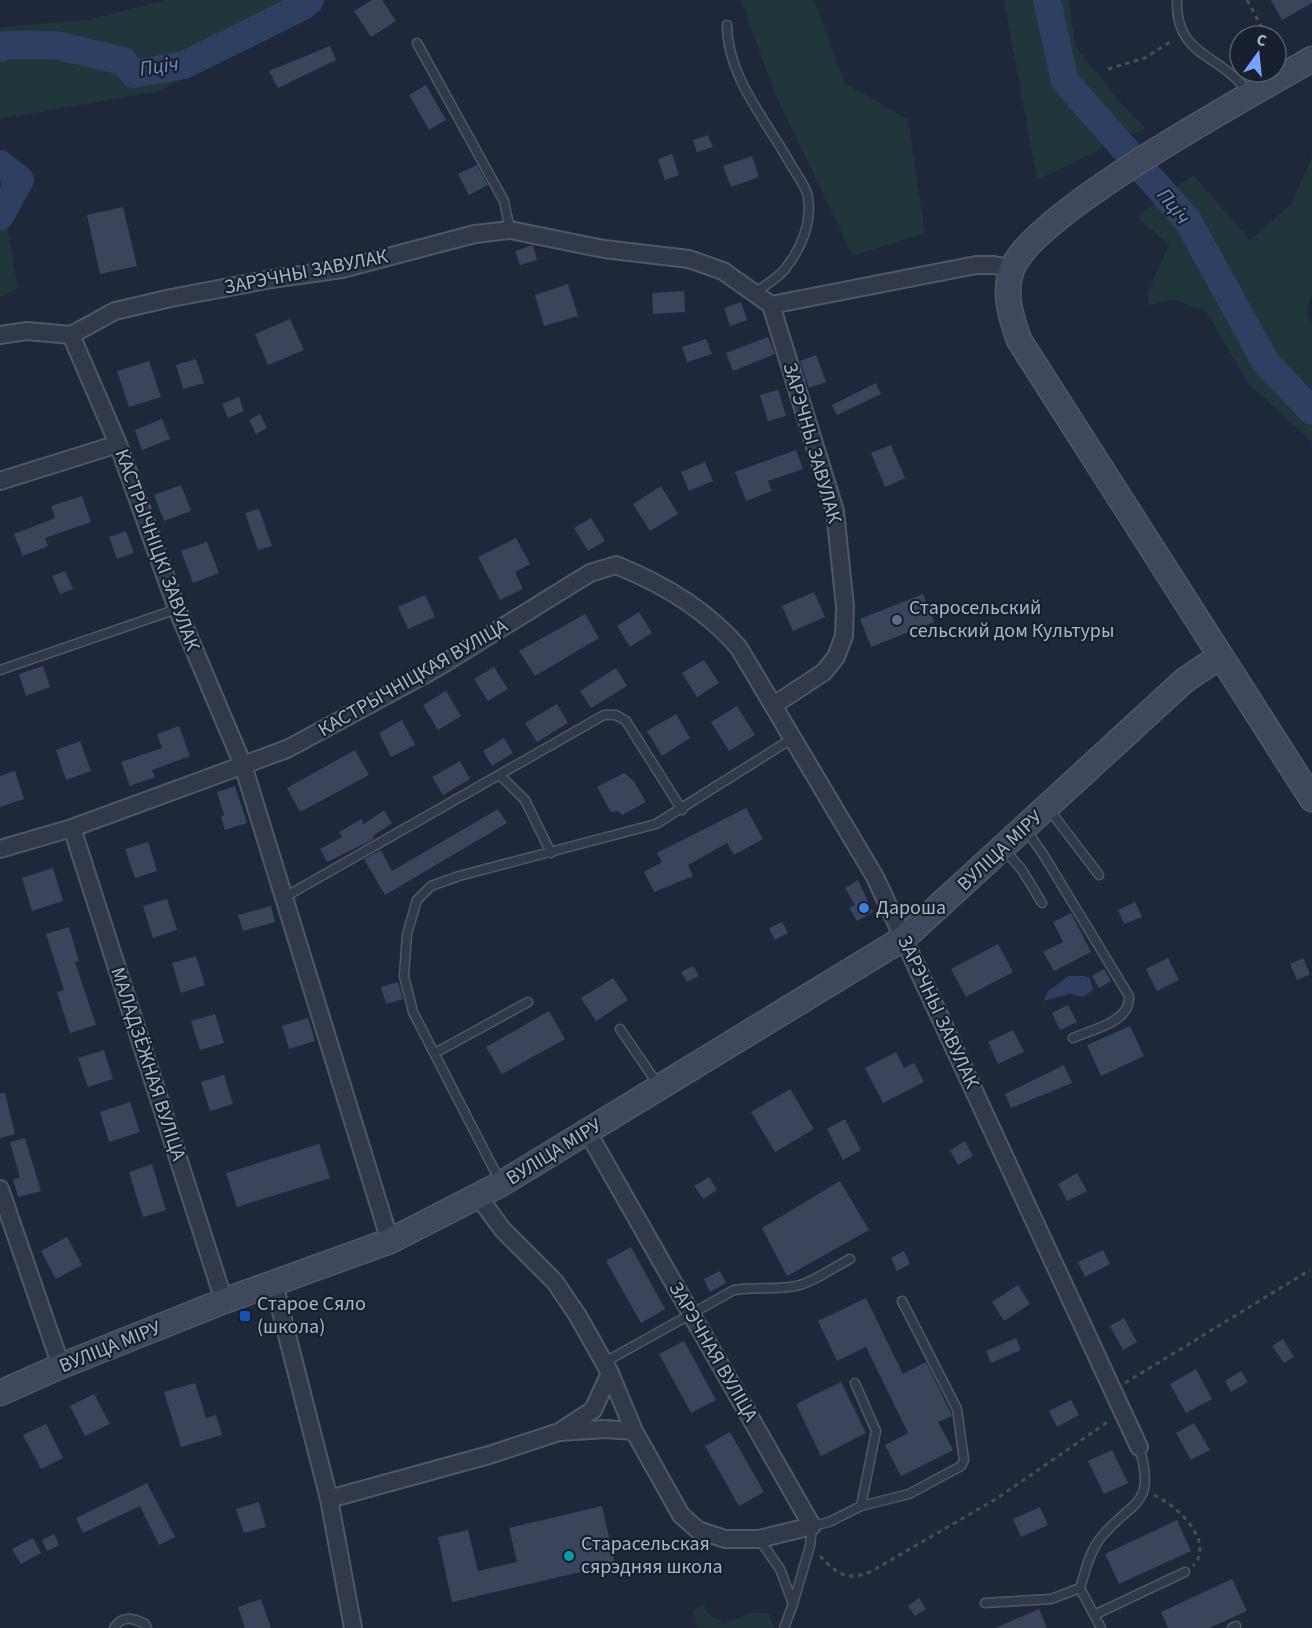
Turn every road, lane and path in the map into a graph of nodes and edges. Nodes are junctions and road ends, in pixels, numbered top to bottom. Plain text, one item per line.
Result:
1 (1178, 0) edge
2 (1247, 0) edge
3 (1260, 24) edge
4 (727, 25) dead end
5 (1182, 34) junction
6 (417, 43) dead end
7 (1312, 59) edge
8 (1108, 69) dead end
9 (1250, 95) junction
10 (510, 230) junction
11 (1012, 269) junction
12 (756, 292) junction
13 (771, 304) junction
14 (0, 335) edge
15 (70, 335) junction
16 (118, 444) junction
17 (0, 481) edge
18 (177, 609) junction
19 (1220, 657) junction
20 (0, 670) edge
21 (774, 705) junction
22 (793, 738) junction
23 (243, 765) junction
24 (500, 775) junction
25 (1312, 799) edge
26 (1048, 807) junction
27 (682, 810) junction
28 (72, 828) junction
29 (1024, 829) junction
30 (0, 849) edge
31 (1003, 849) junction
32 (551, 853) junction
33 (1099, 875) dead end
34 (284, 898) junction
35 (1042, 903) dead end
36 (904, 938) junction
37 (528, 1002) dead end
38 (620, 1029) dead end
39 (1073, 1038) dead end
40 (435, 1053) junction
41 (659, 1086) junction
42 (587, 1131) junction
43 (501, 1185) junction
44 (0, 1192) edge
45 (478, 1196) junction
46 (390, 1240) junction
47 (850, 1259) dead end
48 (1310, 1270) dead end
49 (274, 1284) junction
50 (224, 1301) junction
51 (902, 1301) dead end
52 (690, 1313) junction
53 (61, 1366) junction
54 (607, 1367) junction
55 (855, 1383) dead end
56 (1112, 1389) junction
57 (0, 1393) edge
58 (1123, 1412) junction
59 (634, 1431) junction
60 (559, 1432) junction
61 (1139, 1447) joint
62 (1144, 1491) junction
63 (328, 1498) junction
64 (861, 1506) junction
65 (812, 1526) junction
66 (759, 1539) junction
67 (810, 1546) junction
68 (1185, 1572) joint
69 (1080, 1588) junction
70 (985, 1603) dead end
71 (794, 1604) junction
72 (1095, 1615) junction
73 (114, 1628) edge
74 (147, 1628) edge
75 (353, 1628) edge
76 (784, 1628) edge
77 (1101, 1628) edge

1 - 5 lane
2 - 3 path
4 - 12 lane
5 - 8 path
5 - 9 lane
6 - 10 lane
7 - 9 street
9 - 11 street
10 - 12 street, ЗАРЭЧНЫ ЗАВУЛАК
10 - 15 street, ЗАРЭЧНЫ ЗАВУЛАК
11 - 13 street
11 - 19 street
12 - 13 street, ЗАРЭЧНЫ ЗАВУЛАК
13 - 21 street, ЗАРЭЧНЫ ЗАВУЛАК
14 - 15 street
15 - 16 street, КАСТРЫЧНІЦКІ ЗАВУЛАК
16 - 17 street
16 - 18 street, КАСТРЫЧНІЦКІ ЗАВУЛАК
18 - 20 lane
18 - 23 street, КАСТРЫЧНІЦКІ ЗАВУЛАК
19 - 25 street
19 - 26 street, ВУЛІЦА МІРУ
21 - 22 street, ЗАРЭЧНЫ ЗАВУЛАК
21 - 23 street, КАСТРЫЧНІЦКАЯ ВУЛІЦА
22 - 27 lane
22 - 36 street, ЗАРЭЧНЫ ЗАВУЛАК
23 - 28 street, КАСТРЫЧНІЦКАЯ ВУЛІЦА
23 - 34 street, КАСТРЫЧНІЦКІ ЗАВУЛАК
24 - 27 lane
24 - 32 lane
24 - 34 lane
26 - 29 street, ВУЛІЦА МІРУ
26 - 33 lane
27 - 32 lane
28 - 30 street, КАСТРЫЧНІЦКАЯ ВУЛІЦА
28 - 50 street, МАЛАДЗЁЖНАЯ ВУЛІЦА
29 - 31 street, ВУЛІЦА МІРУ
29 - 39 lane
31 - 35 lane
31 - 36 street, ВУЛІЦА МІРУ
32 - 40 lane
34 - 46 street, КАСТРЫЧНІЦКІ ЗАВУЛАК
36 - 41 street, ВУЛІЦА МІРУ
36 - 56 street, ЗАРЭЧНЫ ЗАВУЛАК
37 - 40 lane
38 - 41 lane
40 - 43 lane
41 - 42 street, ВУЛІЦА МІРУ
42 - 43 street, ВУЛІЦА МІРУ
42 - 52 street, ЗАРЭЧНАЯ ВУЛІЦА
43 - 45 street, ВУЛІЦА МІРУ
44 - 53 street
45 - 46 street, ВУЛІЦА МІРУ
45 - 54 street
46 - 49 street, ВУЛІЦА МІРУ
47 - 52 lane
48 - 56 path
49 - 50 street, ВУЛІЦА МІРУ
49 - 63 street
50 - 53 street, ВУЛІЦА МІРУ
51 - 64 lane
52 - 54 lane
52 - 65 street, ЗАРЭЧНАЯ ВУЛІЦА
53 - 57 street, ВУЛІЦА МІРУ
54 - 59 street
54 - 60 street
55 - 64 lane
56 - 58 street, ЗАРЭЧНЫ ЗАВУЛАК
58 - 61 street, ЗАРЭЧНЫ ЗАВУЛАК
58 - 67 path
59 - 60 street
59 - 66 street
60 - 63 street
61 - 62 lane
62 - 68 path
62 - 69 lane
63 - 75 street
64 - 65 lane
65 - 66 street
65 - 67 lane
66 - 71 lane
67 - 71 lane
68 - 72 lane
69 - 70 lane
69 - 72 lane
71 - 76 lane
72 - 77 lane
73 - 74 lane

